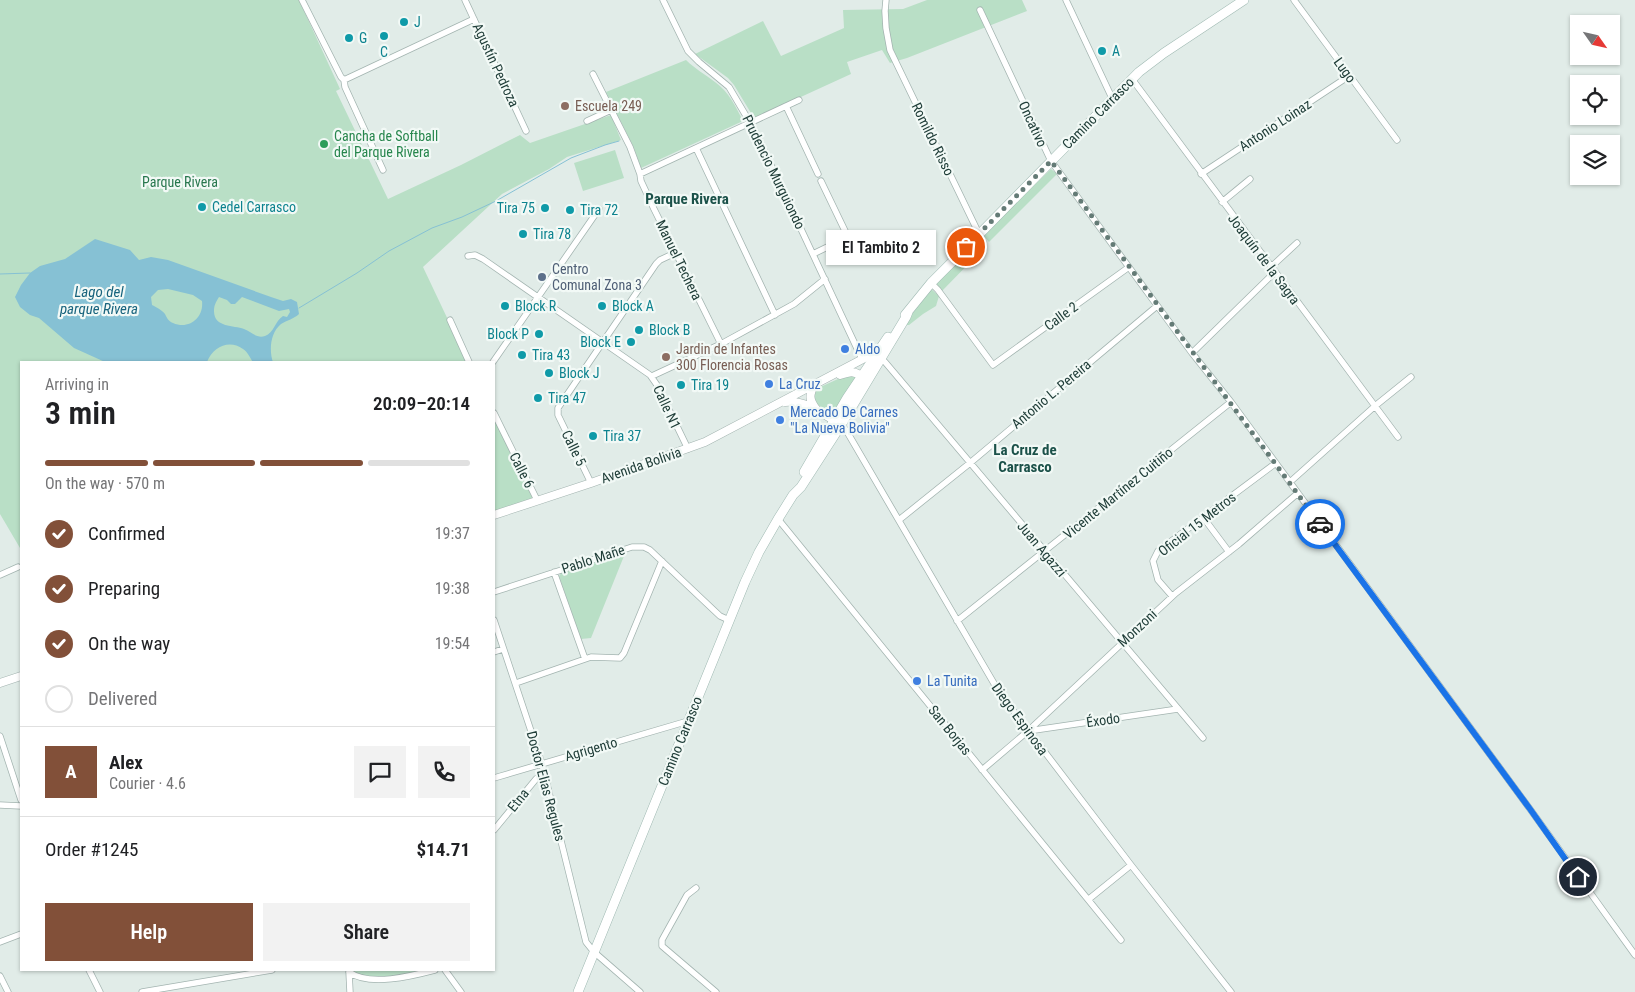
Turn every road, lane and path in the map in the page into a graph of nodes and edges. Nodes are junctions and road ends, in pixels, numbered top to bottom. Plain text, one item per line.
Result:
1 (302, 0) edge
2 (465, 0) edge
3 (663, 0) edge
4 (1066, 0) edge
5 (1244, 0) edge
6 (1294, 0) edge
7 (886, 3) edge
8 (980, 10) dead end
9 (474, 19) junction
10 (593, 74) dead end
11 (1349, 76) junction
12 (344, 80) junction
13 (1132, 80) junction
14 (1112, 98) junction
15 (799, 100) dead end
16 (786, 106) junction
17 (611, 110) junction
18 (587, 121) dead end
19 (750, 122) junction
20 (526, 131) dead end
21 (1397, 140) dead end
22 (696, 148) junction
23 (1051, 161) junction
24 (383, 170) dead end
25 (640, 174) junction
26 (818, 174) dead end
27 (1201, 174) junction
28 (1250, 179) dead end
29 (822, 181) dead end
30 (1222, 202) junction
31 (599, 209) dead end
32 (979, 234) junction
33 (1297, 243) dead end
34 (675, 253) junction
35 (814, 254) junction
36 (468, 256) dead end
37 (1270, 267) junction
38 (1129, 268) junction
39 (1275, 272) junction
40 (825, 280) junction
41 (931, 283) junction
42 (538, 297) junction
43 (1157, 306) junction
44 (775, 315) junction
45 (450, 320) dead end
46 (603, 342) junction
47 (720, 344) junction
48 (1192, 353) junction
49 (879, 355) junction
50 (862, 359) junction
51 (469, 361) edge
52 (494, 361) edge
53 (832, 375) junction
54 (652, 376) junction
55 (861, 376) junction
56 (1410, 377) dead end
57 (814, 385) junction
58 (783, 402) junction
59 (1231, 402) junction
60 (854, 403) junction
61 (1374, 406) junction
62 (816, 409) junction
63 (495, 415) edge
64 (838, 423) junction
65 (1398, 437) dead end
66 (688, 449) junction
67 (970, 463) junction
68 (1276, 463) junction
69 (1290, 482) junction
70 (591, 483) junction
71 (1298, 493) junction
72 (538, 500) junction
73 (495, 514) edge
74 (1203, 517) junction
75 (778, 520) junction
76 (899, 520) junction
77 (1044, 551) junction
78 (1229, 552) junction
79 (662, 561) junction
80 (18, 567) dead end
81 (554, 572) junction
82 (0, 575) edge
83 (495, 592) edge
84 (1172, 596) junction
85 (729, 620) junction
86 (957, 620) junction
87 (495, 623) edge
88 (1122, 642) junction
89 (503, 649) junction
90 (495, 652) edge
91 (585, 658) junction
92 (20, 676) edge
93 (0, 683) edge
94 (516, 684) junction
95 (1178, 709) junction
96 (688, 721) junction
97 (1028, 731) junction
98 (0, 736) edge
99 (1203, 738) dead end
100 (542, 764) junction
101 (982, 770) junction
102 (545, 772) junction
103 (495, 778) edge
104 (20, 797) edge
105 (0, 805) edge
106 (20, 806) edge
107 (495, 829) edge
108 (1130, 865) junction
109 (696, 888) dead end
110 (1089, 899) junction
111 (20, 934) edge
112 (1121, 940) dead end
113 (0, 942) edge
114 (594, 952) junction
115 (1635, 955) edge
116 (89, 971) edge
117 (266, 971) edge
118 (349, 971) edge
119 (430, 971) edge
120 (446, 971) edge
121 (0, 976) edge
122 (8, 992) edge
123 (100, 992) edge
124 (142, 992) edge
125 (350, 992) edge
126 (461, 992) edge
127 (578, 992) edge
128 (640, 992) edge
129 (716, 992) edge
130 (1231, 992) edge

1 - 12 street
2 - 9 street, Agustín Pedroza
3 - 19 street, Prudencio Murguiondo
4 - 14 street
5 - 13 main road, Camino Carrasco
6 - 11 street, Lugo
7 - 32 street, Romildo Risso
8 - 23 street, Oncativo
9 - 12 street
9 - 20 street, Agustín Pedroza
10 - 17 street, Manuel Techera
11 - 21 street, Lugo
11 - 27 street, Antonio Loinaz
12 - 24 street
13 - 14 main road, Camino Carrasco
13 - 27 street, Joaquín de la Sagra
14 - 23 main road, Camino Carrasco
15 - 16 street
16 - 19 street
16 - 26 street
17 - 18 street
17 - 25 street, Manuel Techera
19 - 22 street
19 - 35 street, Prudencio Murguiondo
22 - 25 street
22 - 44 street
23 - 32 main road, Camino Carrasco
23 - 38 street, Oncativo
25 - 34 street, Manuel Techera
27 - 30 street, Joaquín de la Sagra
28 - 30 street
29 - 35 street
30 - 37 street, Joaquín de la Sagra
31 - 42 street
32 - 41 main road, Camino Carrasco
33 - 37 street
34 - 46 street
34 - 47 street, Manuel Techera
35 - 40 street, Prudencio Murguiondo
36 - 42 street, Calle N1
37 - 39 street, Joaquín de la Sagra
38 - 41 street, Calle 2
38 - 43 street, Oncativo
39 - 48 street
39 - 61 street, Joaquín de la Sagra
40 - 44 street
40 - 50 street, Prudencio Murguiondo
41 - 49 main road, Camino Carrasco
42 - 46 street, Calle N1
42 - 52 street
43 - 48 street, Oncativo
43 - 67 street, Antonio L. Pereira
44 - 47 street
45 - 51 street
46 - 54 street, Calle N1
46 - 70 street, Calle 5
47 - 54 street
48 - 59 street, Oncativo
49 - 50 street, Avenida Bolivia
49 - 55 main road, Camino Carrasco
49 - 60 main road, Camino Carrasco
49 - 67 street, Juan Agazzi
50 - 53 street, Avenida Bolivia
53 - 55 street, Avenida Bolivia
53 - 57 street, Avenida Bolivia
54 - 66 street, Calle N1
55 - 60 street, Camino Carrasco
55 - 64 main road, Camino Carrasco
56 - 61 street
57 - 58 street, Avenida Bolivia
57 - 62 street
58 - 62 street
58 - 66 street, Avenida Bolivia
59 - 68 street, Oncativo
59 - 77 street, Vicente Martínez Cuitiño
60 - 64 main road, Camino Carrasco
61 - 65 street, Joaquín de la Sagra
61 - 69 street
62 - 64 street
63 - 72 street, Calle 6
64 - 75 main road, Camino Carrasco
64 - 76 street, Diego Espinosa
66 - 70 street, Avenida Bolivia
67 - 76 street, Antonio L. Pereira
67 - 77 street, Juan Agazzi
68 - 69 street, Oncativo
68 - 74 street, Oficial 15 Metros
69 - 71 street, Oncativo
70 - 72 street, Avenida Bolivia
71 - 78 street, Monzoni
71 - 115 street, Oncativo
72 - 73 street, Avenida Bolivia
74 - 78 street
74 - 84 street, Oficial 15 Metros
75 - 85 main road, Camino Carrasco
75 - 101 street, San Borjas
76 - 86 street, Diego Espinosa
77 - 86 street, Vicente Martínez Cuitiño
77 - 88 street, Juan Agazzi
78 - 84 street, Monzoni
79 - 81 street, Pablo Mañe
79 - 85 street, Pablo Mañe
79 - 91 street
80 - 82 street
81 - 83 street, Pablo Mañe
81 - 91 street
84 - 88 street, Monzoni
85 - 96 main road, Camino Carrasco
86 - 97 street, Diego Espinosa
87 - 89 street, Doctor Elias Regules
88 - 95 street, Juan Agazzi
88 - 97 street, Monzoni
89 - 90 street
89 - 94 street, Doctor Elias Regules
91 - 94 street
92 - 93 street
94 - 100 street, Doctor Elias Regules
95 - 97 street, Éxodo
95 - 99 street, Juan Agazzi
96 - 100 street, Agrigento
96 - 114 main road, Camino Carrasco
97 - 101 street, Monzoni
97 - 108 street, Diego Espinosa
98 - 104 street
100 - 102 street, Doctor Elias Regules
100 - 103 street, Agrigento
101 - 110 street, San Borjas
102 - 107 street, Etna
102 - 114 street, Doctor Elias Regules
105 - 106 street
108 - 110 street
108 - 130 street, Diego Espinosa
109 - 129 street
110 - 112 street, San Borjas
111 - 113 street
114 - 127 main road, Camino Carrasco
114 - 128 street
116 - 123 street
117 - 124 street
118 - 119 street
118 - 125 street
120 - 126 street
121 - 122 street

